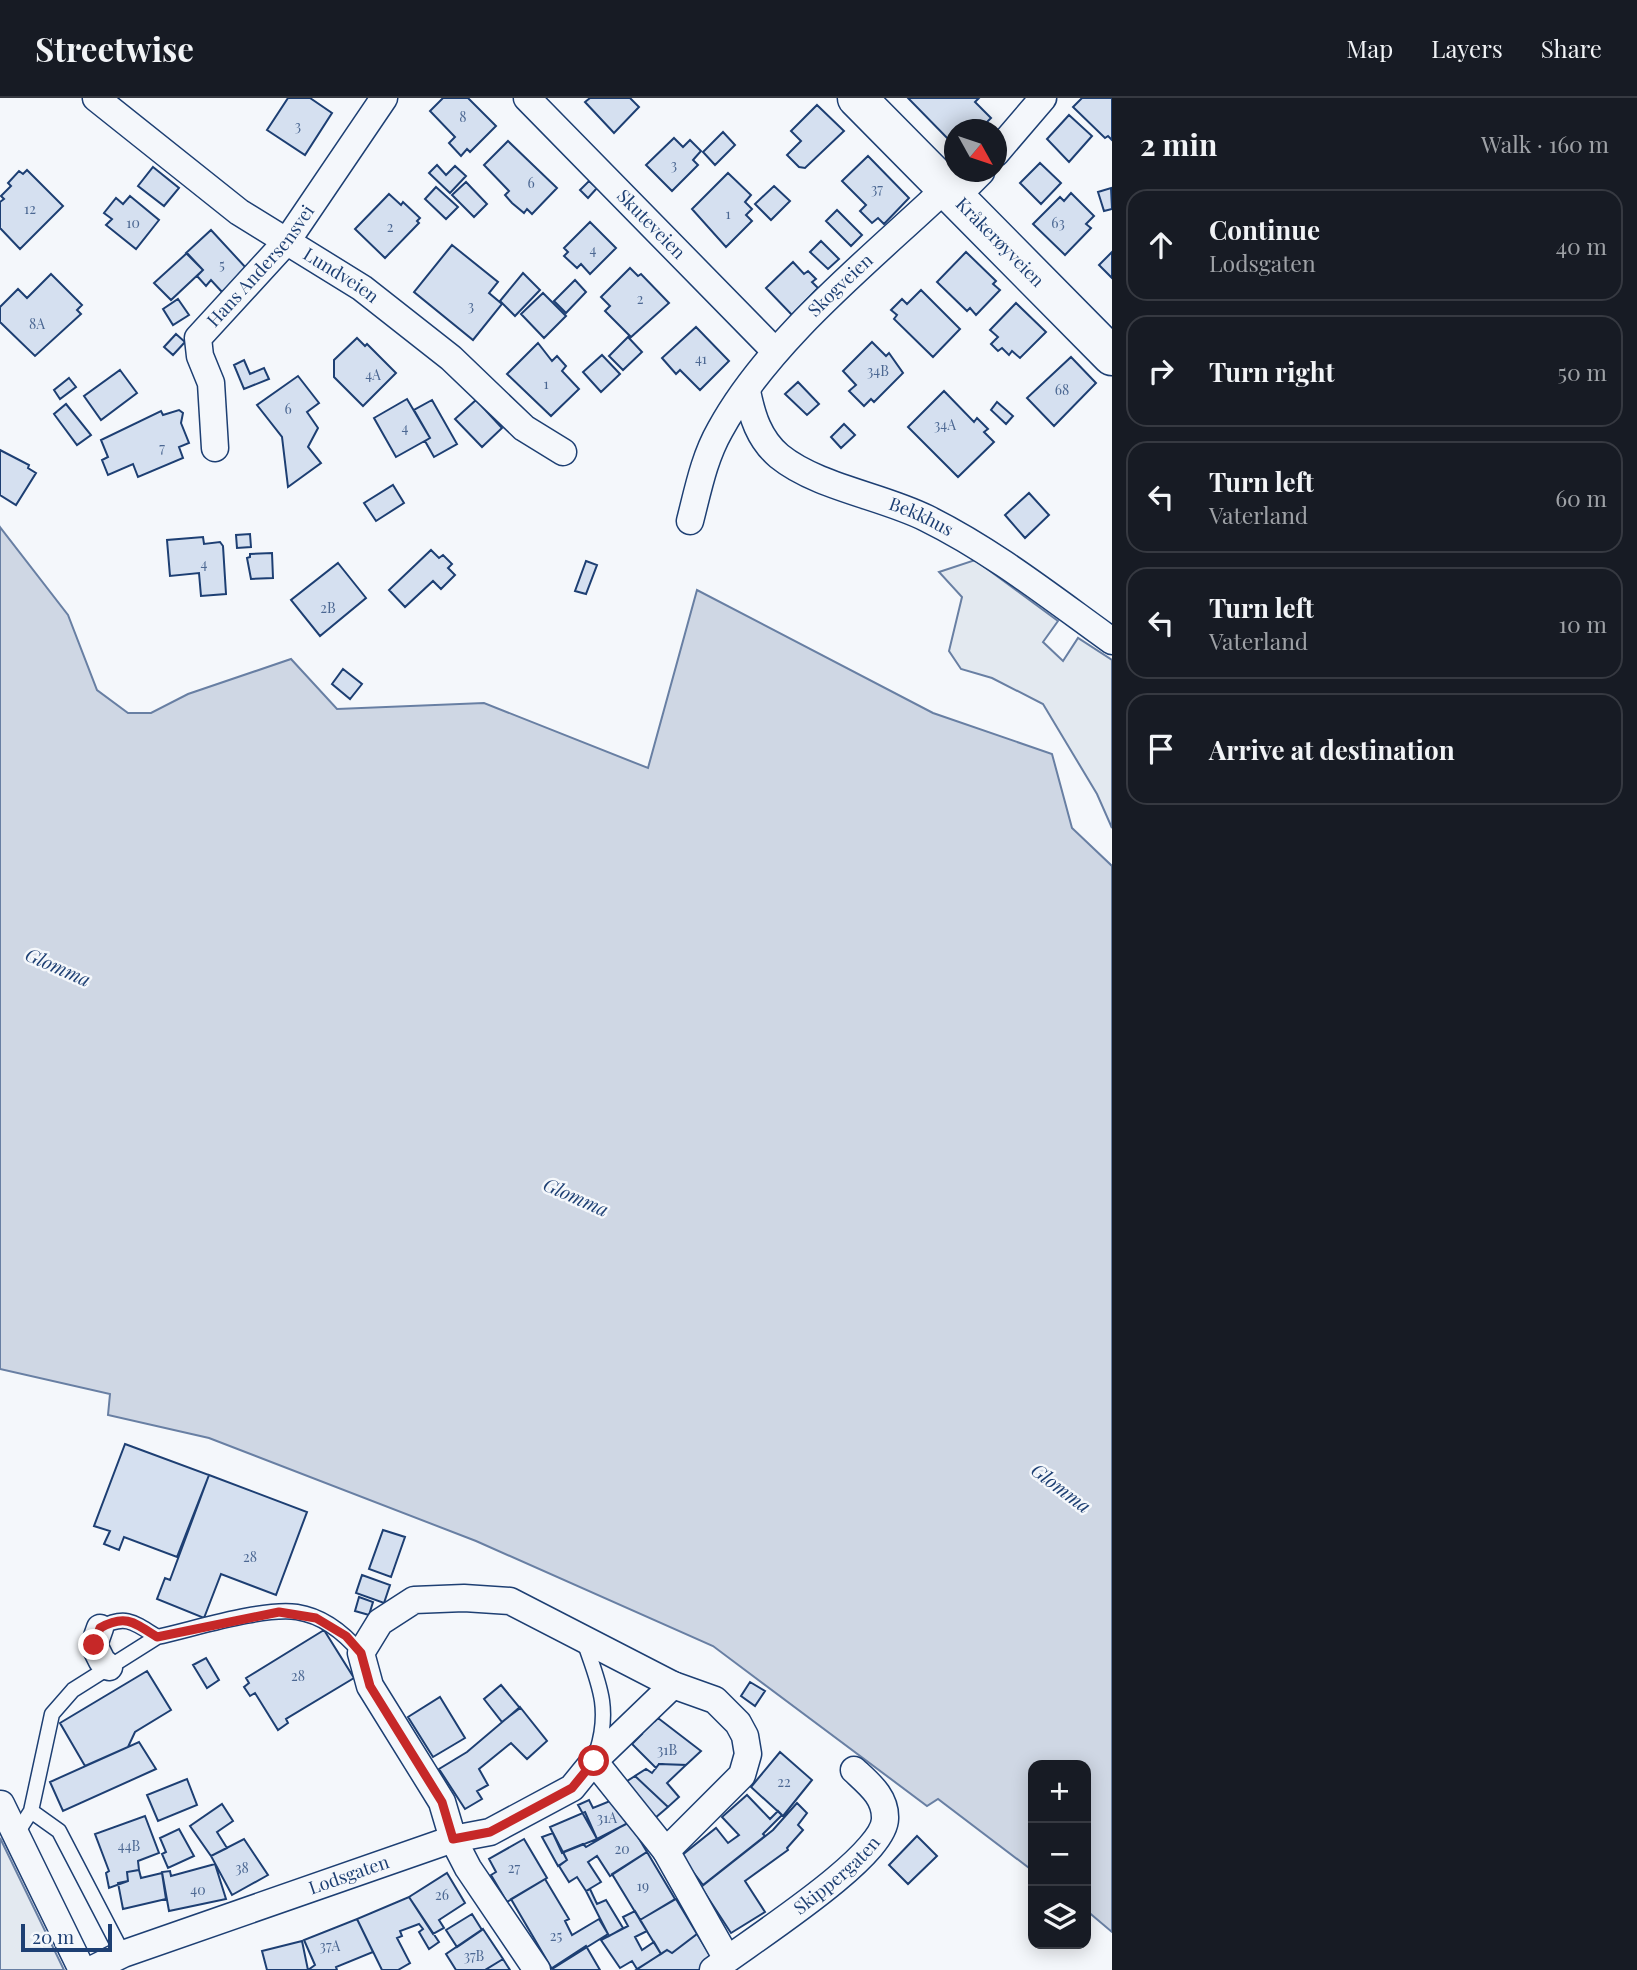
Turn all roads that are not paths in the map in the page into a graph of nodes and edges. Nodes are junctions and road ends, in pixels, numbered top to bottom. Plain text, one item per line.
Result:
1 (384, 98) edge
2 (527, 98) edge
3 (857, 98) edge
4 (1043, 98) edge
5 (108, 102) edge
6 (1007, 140) edge
7 (960, 186) edge
8 (287, 240) junction
9 (775, 350) junction
10 (1112, 356) edge
11 (747, 391) junction
12 (215, 448) dead end
13 (563, 452) dead end
14 (690, 521) dead end
15 (1112, 641) edge
16 (100, 1628) joint
17 (157, 1637) junction
18 (584, 1641) junction
19 (361, 1653) junction
20 (109, 1667) junction
21 (673, 1685) junction
22 (594, 1761) junction
23 (855, 1770) dead end
24 (1, 1804) edge
25 (24, 1822) junction
26 (453, 1839) junction
27 (666, 1851) junction
28 (123, 1954) junction
29 (720, 1964) edge
30 (82, 1970) edge
31 (91, 1970) edge
32 (537, 1970) edge

1 - 8 street, Hans Andersensvei
2 - 9 street, Skuteveien
3 - 7 main road, Kråkerøyveien
4 - 6 street
5 - 8 street, Lundveien
7 - 9 street, Skogveien
7 - 10 main road, Kråkerøyveien
8 - 12 street, Hans Andersensvei
8 - 13 street, Lundveien
9 - 11 street, Skogveien
11 - 14 street, Skogveien
11 - 15 street, Bekkhus
16 - 17 lane
16 - 20 street
17 - 19 lane
17 - 20 lane
18 - 19 street
18 - 21 street
18 - 22 lane
19 - 26 street
20 - 25 lane
21 - 22 street, Lodsgaten
21 - 27 street
22 - 26 street, Lodsgaten
22 - 27 street
23 - 29 street, Skippergaten
24 - 25 street
25 - 28 lane
25 - 30 street
26 - 28 street, Lodsgaten
26 - 32 street
27 - 29 street
28 - 31 street, Lodsgaten

